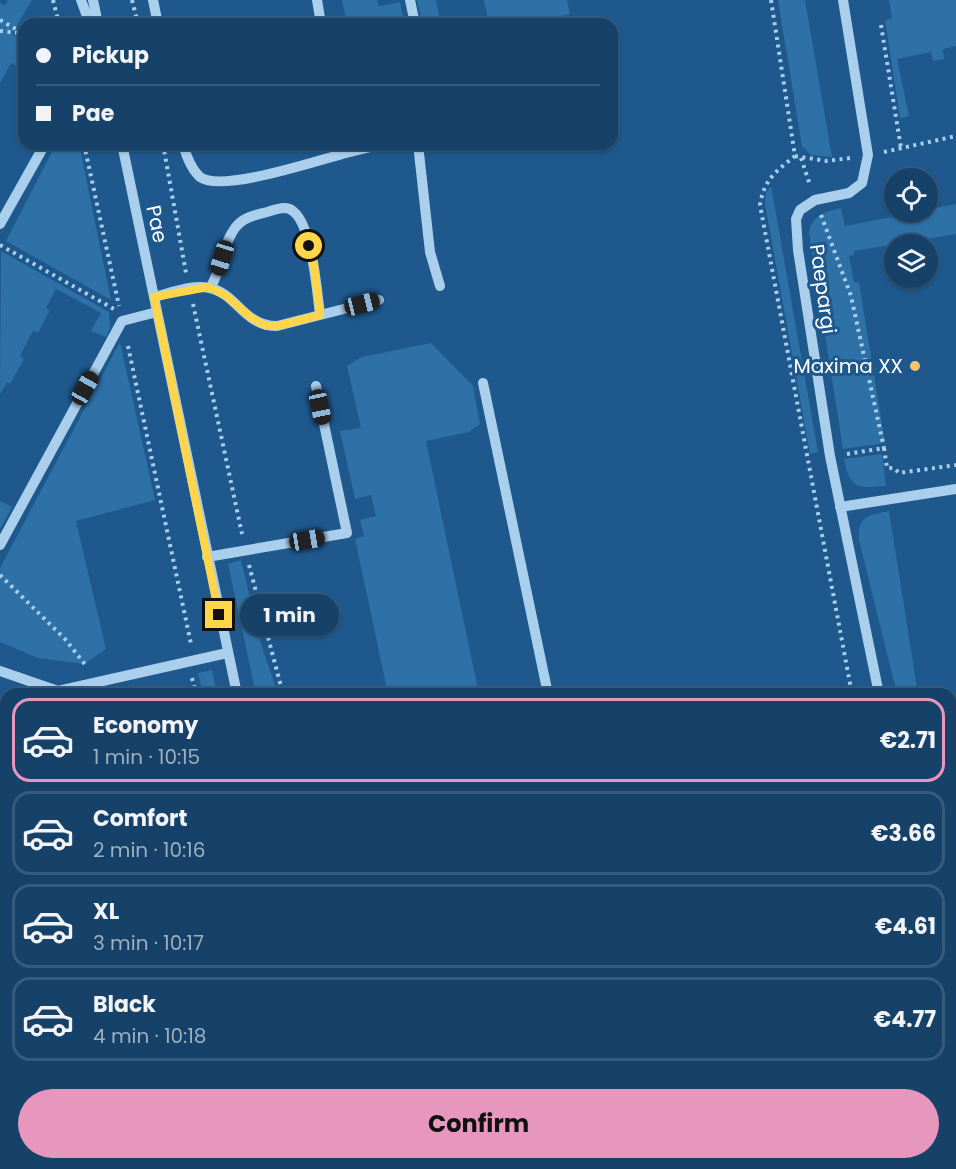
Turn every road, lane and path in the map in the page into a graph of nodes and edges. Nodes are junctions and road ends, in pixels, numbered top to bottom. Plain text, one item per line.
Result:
1 (53, 0) edge
2 (81, 0) edge
3 (93, 0) edge
4 (132, 0) edge
5 (153, 0) edge
6 (317, 0) edge
7 (410, 0) edge
8 (843, 0) edge
9 (57, 18) edge
10 (88, 18) edge
11 (97, 18) edge
12 (136, 18) edge
13 (157, 18) edge
14 (320, 18) edge
15 (414, 18) edge
16 (0, 20) edge
17 (881, 25) dead end
18 (18, 30) edge
19 (0, 32) edge
20 (18, 33) edge
21 (956, 136) edge
22 (901, 148) junction
23 (42, 150) edge
24 (85, 150) edge
25 (123, 150) edge
26 (164, 150) edge
27 (185, 150) edge
28 (342, 150) edge
29 (419, 150) edge
30 (868, 155) junction
31 (795, 156) dead end
32 (801, 158) junction
33 (815, 200) junction
34 (0, 224) edge
35 (0, 245) edge
36 (440, 286) dead end
37 (210, 288) junction
38 (190, 289) junction
39 (154, 297) junction
40 (379, 300) dead end
41 (157, 312) junction
42 (320, 315) junction
43 (120, 321) junction
44 (483, 383) dead end
45 (316, 386) dead end
46 (884, 448) junction
47 (830, 456) junction
48 (807, 459) dead end
49 (956, 465) edge
50 (956, 489) edge
51 (840, 507) junction
52 (0, 545) edge
53 (246, 550) junction
54 (207, 557) junction
55 (0, 575) edge
56 (227, 653) junction
57 (195, 660) junction
58 (0, 671) edge
59 (98, 682) junction
60 (49, 688) edge
61 (71, 688) edge
62 (194, 688) edge
63 (236, 688) edge
64 (282, 688) edge
65 (547, 688) edge
66 (878, 688) edge

1 - 9 path
2 - 10 street
3 - 11 street
4 - 12 path
5 - 13 street
6 - 14 street
7 - 15 street
8 - 30 street
16 - 18 path
17 - 22 path
19 - 20 path
21 - 22 path
22 - 30 path
23 - 34 street
24 - 43 path
25 - 39 street, Pae
26 - 38 path
27 - 28 street
29 - 36 street
30 - 32 path
30 - 33 street
31 - 32 path
32 - 33 path
33 - 46 path
33 - 47 street, Paepargi
35 - 43 path
37 - 38 street
37 - 42 street
37 - 42 street
38 - 39 street
38 - 53 path
39 - 41 street, Pae
40 - 42 street
41 - 43 street
41 - 54 street, Pae
43 - 52 street
43 - 57 path
44 - 65 street
45 - 53 street
46 - 47 path
46 - 49 path
47 - 48 path
47 - 51 street, Paepargi
50 - 51 street
51 - 66 street, Paepargi
53 - 54 street
53 - 64 path
54 - 56 street, Pae
55 - 59 path
56 - 57 street
56 - 63 street, Pae
57 - 59 street
57 - 62 path
58 - 60 street
59 - 61 street

